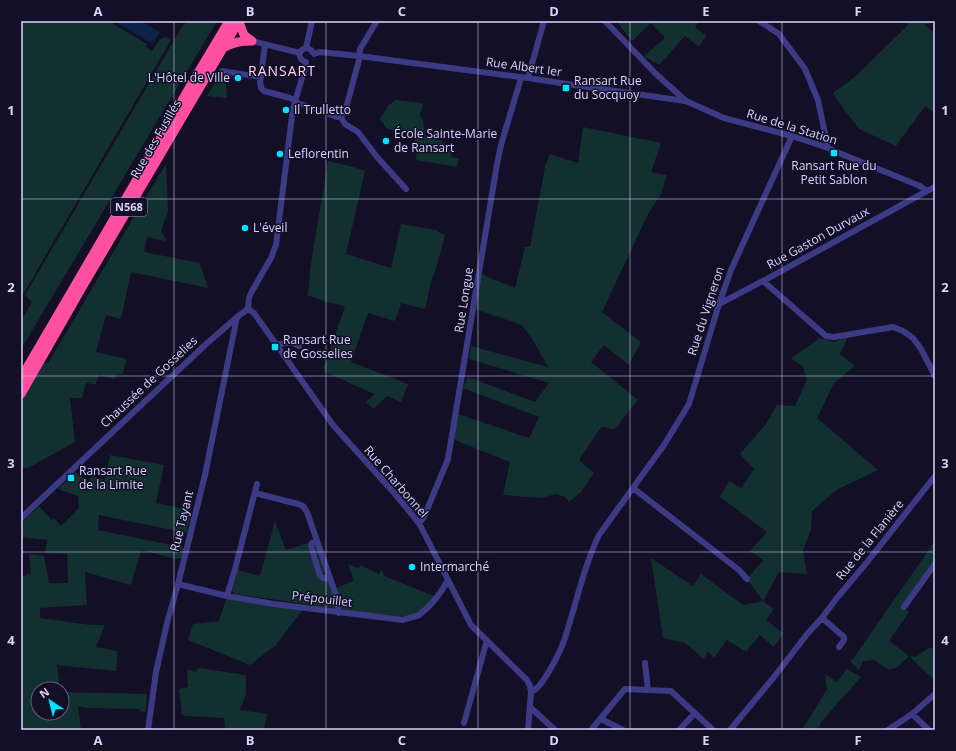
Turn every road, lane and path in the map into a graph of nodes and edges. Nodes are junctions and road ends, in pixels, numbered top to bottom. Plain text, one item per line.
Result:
1 (236, 21) edge
2 (312, 21) edge
3 (377, 21) edge
4 (544, 21) edge
5 (605, 21) edge
6 (759, 21) edge
7 (252, 41) junction
8 (265, 45) junction
9 (223, 48) junction
10 (306, 48) junction
11 (300, 53) junction
12 (314, 54) junction
13 (359, 56) junction
14 (306, 62) junction
15 (222, 71) dead end
16 (261, 77) junction
17 (524, 78) junction
18 (295, 101) junction
19 (686, 101) junction
20 (340, 116) junction
21 (792, 136) junction
22 (828, 148) junction
23 (935, 187) edge
24 (406, 190) dead end
25 (928, 191) junction
26 (763, 281) junction
27 (719, 304) junction
28 (248, 309) junction
29 (237, 317) junction
30 (276, 345) junction
31 (299, 346) dead end
32 (935, 376) edge
33 (21, 378) edge
34 (21, 394) edge
35 (935, 476) edge
36 (257, 484) dead end
37 (633, 488) junction
38 (255, 493) junction
39 (21, 518) edge
40 (419, 523) junction
41 (935, 564) edge
42 (747, 579) dead end
43 (448, 580) junction
44 (178, 584) junction
45 (227, 596) junction
46 (904, 607) dead end
47 (339, 613) junction
48 (822, 618) junction
49 (486, 640) junction
50 (839, 647) dead end
51 (645, 662) dead end
52 (648, 690) junction
53 (531, 692) junction
54 (935, 694) edge
55 (530, 707) junction
56 (695, 713) junction
57 (912, 714) junction
58 (601, 719) junction
59 (464, 723) dead end
60 (148, 730) edge
61 (528, 730) edge
62 (555, 730) edge
63 (591, 730) edge
64 (623, 730) edge
65 (679, 730) edge
66 (713, 730) edge
67 (730, 730) edge
68 (888, 730) edge
69 (929, 730) edge

1 - 7 highway
1 - 9 highway, Rue des Fusillés / N568
1 - 33 highway, Rue des Fusillés / N568
2 - 10 street
3 - 13 street
4 - 17 street, Rue Longue
5 - 19 street
6 - 22 street
7 - 8 street
7 - 9 highway
8 - 11 street
8 - 16 street
9 - 34 highway, Rue des Fusillés / N568
10 - 11 street
10 - 12 street
11 - 14 street
12 - 13 street, Rue Albert Ier
12 - 14 street
13 - 17 street, Rue Albert Ier
13 - 20 street
14 - 18 street
15 - 16 street
16 - 18 street
17 - 19 street, Rue Albert Ier
17 - 40 street, Rue Longue
18 - 20 street
18 - 28 street
19 - 21 street, Rue de la Station
20 - 24 street
21 - 22 street, Rue de la Station
21 - 27 street, Rue du Vigneron
22 - 25 street, Rue de la Station
23 - 25 street
25 - 26 street, Rue Gaston Durvaux
26 - 27 street, Rue Gaston Durvaux
26 - 32 street
27 - 37 street, Rue du Vigneron
28 - 29 street, Chaussée de Gosselies
28 - 30 street, Rue Charbonnel
29 - 39 street, Chaussée de Gosselies
29 - 44 street, Rue Tayant
30 - 31 street
30 - 40 street, Rue Charbonnel
35 - 48 street, Rue de la Flanière
36 - 38 street
37 - 42 street
37 - 53 street, Rue du Vigneron
38 - 45 street
38 - 47 street
40 - 43 street, Rue Charbonnel
41 - 46 street
43 - 47 street, Prépouillet
43 - 49 street, Rue Charbonnel
44 - 45 street, Prépouillet
44 - 60 street, Rue Tayant
45 - 47 street, Prépouillet
48 - 50 street
48 - 67 street, Rue de la Flanière
49 - 53 street, Rue Charbonnel
49 - 59 street
51 - 52 street
52 - 56 street
52 - 58 street
53 - 55 street
54 - 57 street
55 - 61 street
55 - 62 street
56 - 65 street
56 - 66 street
57 - 68 street
57 - 69 street
58 - 63 street
58 - 64 street

